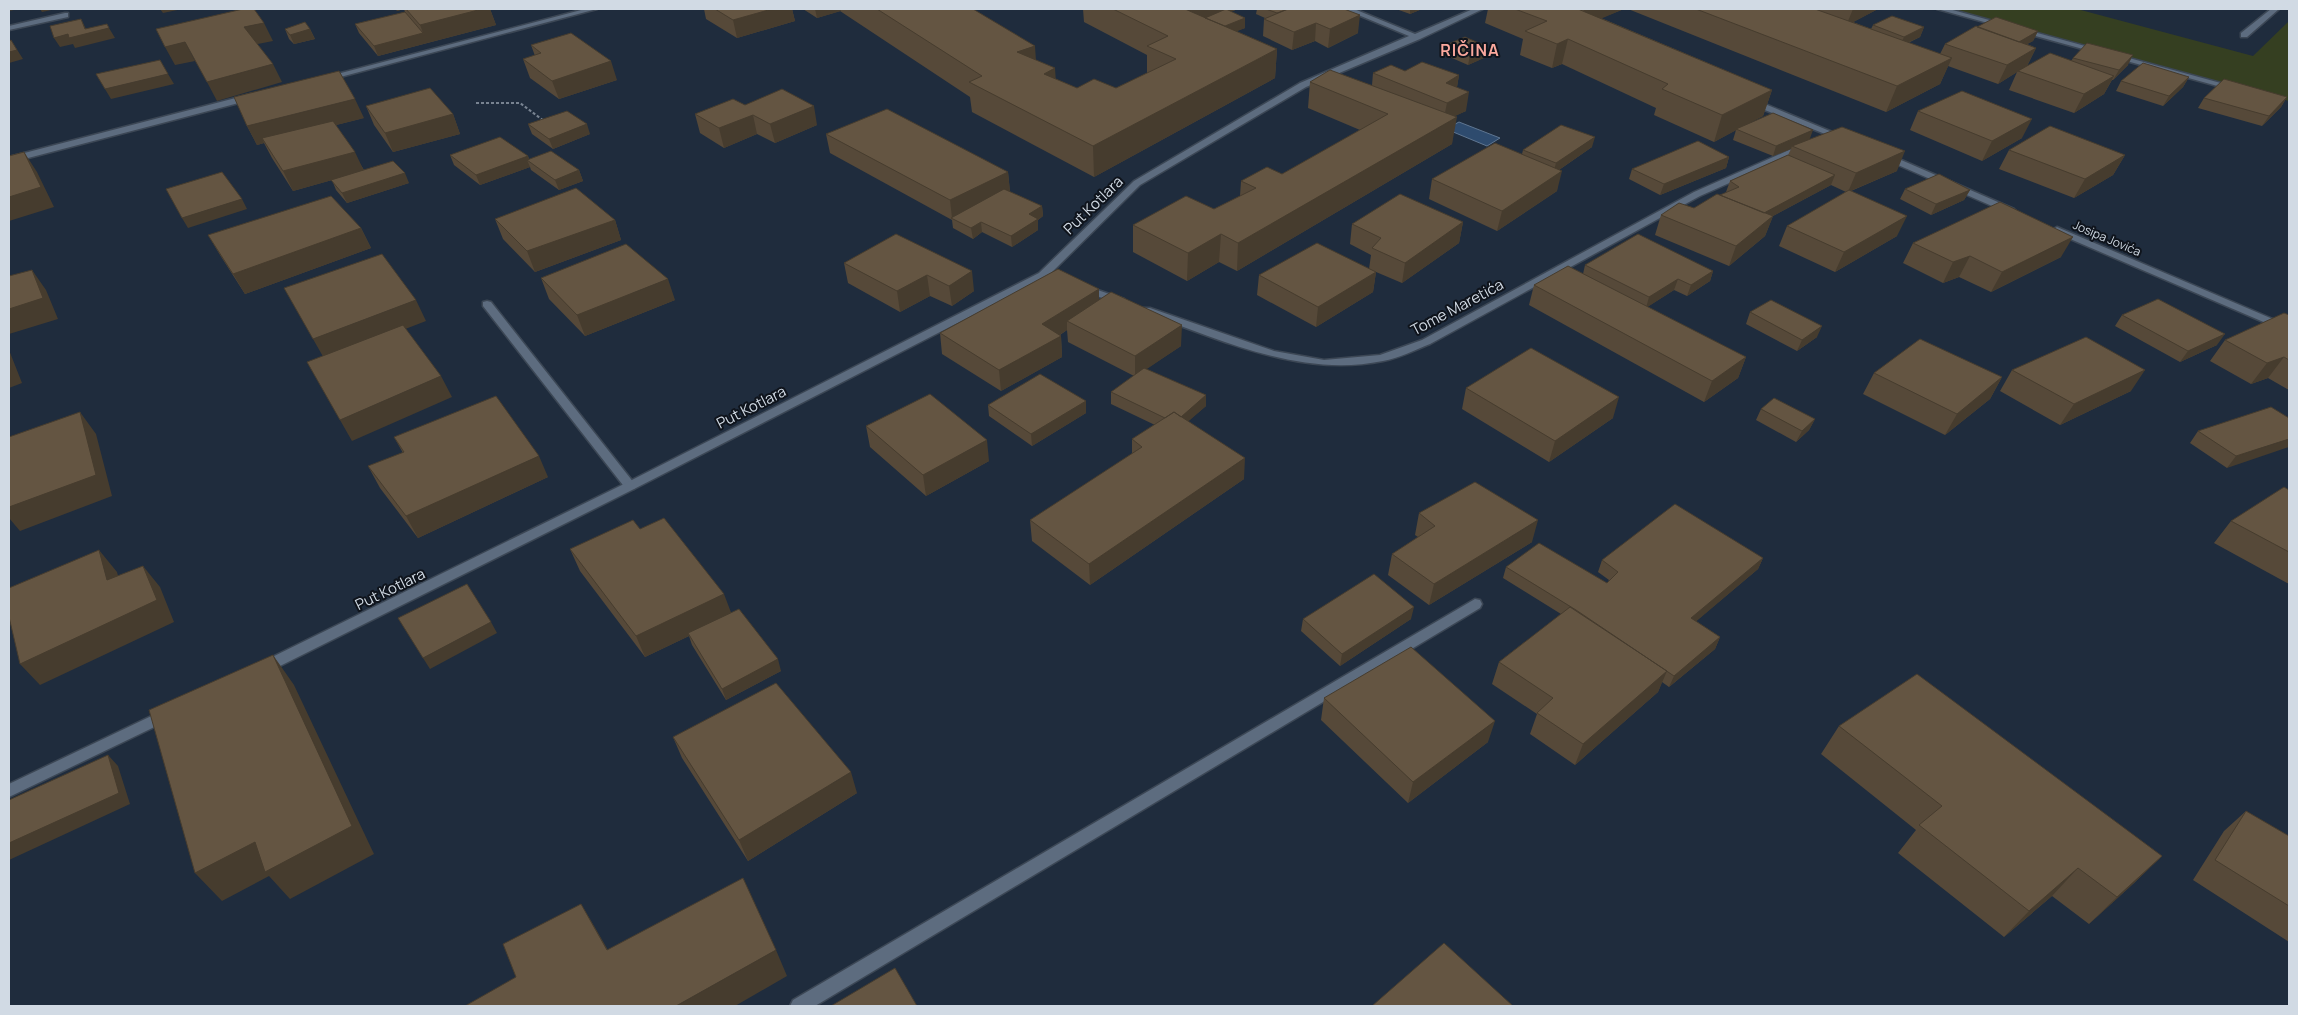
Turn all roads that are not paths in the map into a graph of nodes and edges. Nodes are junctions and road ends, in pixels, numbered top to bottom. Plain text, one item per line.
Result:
1 (593, 9) edge
2 (1348, 9) edge
3 (1479, 9) edge
4 (1941, 9) edge
5 (2275, 9) edge
6 (65, 15) dead end
7 (9, 28) edge
8 (2244, 35) dead end
9 (1418, 36) junction
10 (319, 80) edge
11 (2242, 90) edge
12 (263, 94) edge
13 (1742, 97) edge
14 (1878, 154) edge
15 (9, 160) edge
16 (2024, 216) edge
17 (2043, 224) edge
18 (1071, 284) edge
19 (487, 304) dead end
20 (2289, 330) edge
21 (630, 486) junction
22 (1475, 604) dead end
23 (256, 671) edge
24 (176, 710) edge
25 (9, 791) edge
26 (799, 1006) edge

1 - 10 street
2 - 9 street
3 - 9 street, Put Kotlara
4 - 11 street
5 - 8 street
6 - 7 street
9 - 21 street, Put Kotlara
12 - 15 street
13 - 18 street, Tome Maretića
14 - 16 street
17 - 20 street, Josipa Jovića
19 - 21 street
21 - 23 street, Put Kotlara
22 - 26 street
24 - 25 street

